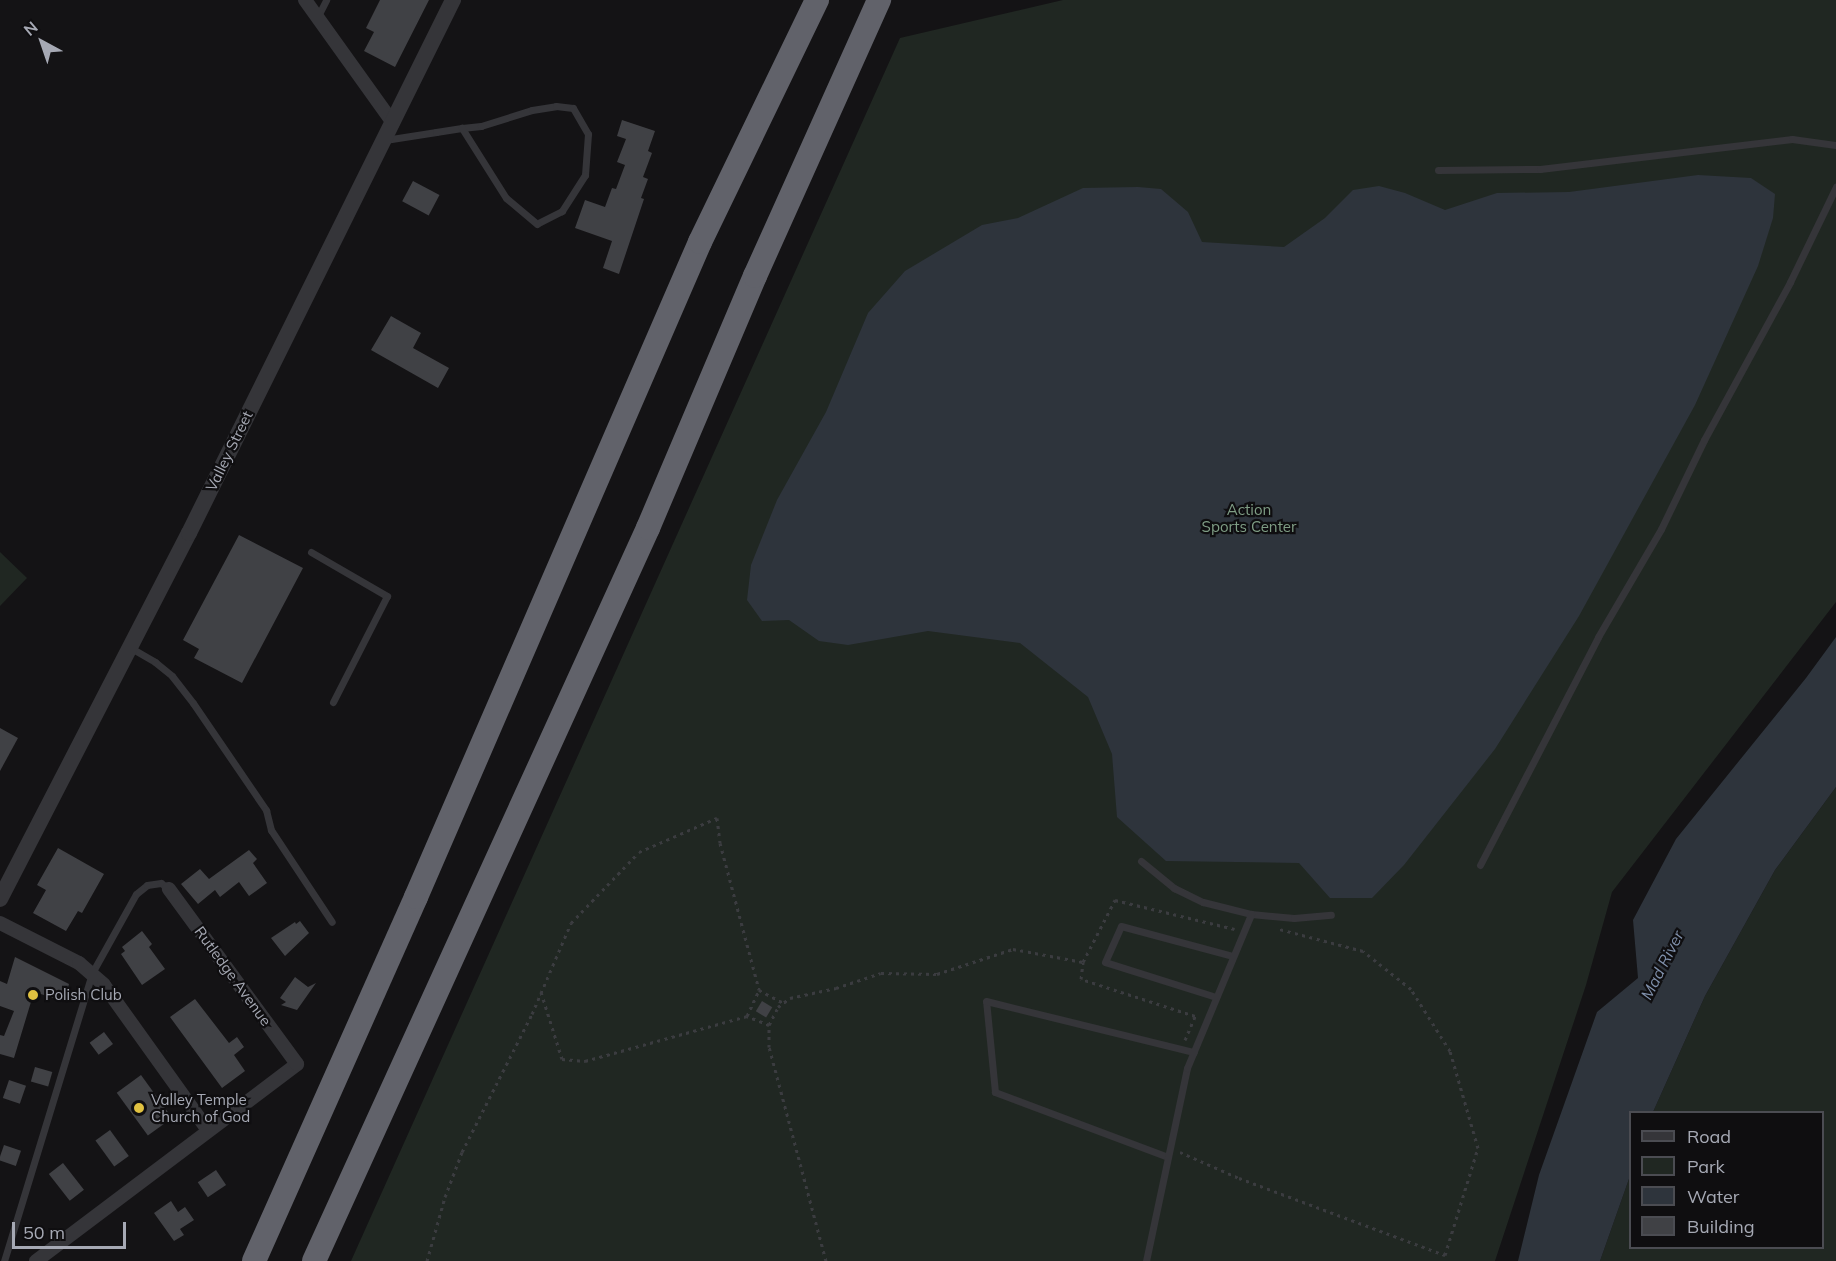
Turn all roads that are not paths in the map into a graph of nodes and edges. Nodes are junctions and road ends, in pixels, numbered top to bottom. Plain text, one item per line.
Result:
1 (305, 0) edge
2 (326, 0) edge
3 (453, 0) edge
4 (817, 0) edge
5 (879, 0) edge
6 (317, 17) junction
7 (393, 123) junction
8 (462, 128) junction
9 (385, 140) junction
10 (1836, 145) edge
11 (1438, 170) dead end
12 (1836, 187) edge
13 (311, 552) dead end
14 (129, 647) junction
15 (333, 702) dead end
16 (1141, 861) dead end
17 (1480, 865) dead end
18 (169, 889) joint
19 (0, 899) edge
20 (1251, 914) junction
21 (1331, 915) dead end
22 (332, 922) dead end
23 (0, 923) edge
24 (1233, 956) junction
25 (92, 973) junction
26 (1216, 997) junction
27 (1194, 1052) junction
28 (406, 1059) junction
29 (208, 1130) junction
30 (1168, 1157) junction
31 (4, 1261) edge
32 (36, 1261) edge
33 (254, 1261) edge
34 (314, 1261) edge
35 (332, 1261) edge
36 (1146, 1261) edge

1 - 6 street
2 - 6 lane
3 - 7 street, Valley Street
4 - 33 highway
5 - 28 highway
6 - 7 street
7 - 9 street, Valley Street
8 - 8 lane
8 - 9 lane
9 - 14 street, Valley Street
10 - 11 lane
12 - 17 lane
13 - 15 lane
14 - 19 street, Valley Street
14 - 22 lane
16 - 20 lane
18 - 25 lane
18 - 29 street, Rutledge Avenue
20 - 21 lane
20 - 24 lane
23 - 25 street
24 - 26 lane
24 - 26 lane
25 - 29 street
25 - 31 lane
26 - 27 lane
27 - 30 lane
27 - 30 lane
28 - 34 highway
28 - 35 highway
29 - 32 street
30 - 36 lane

